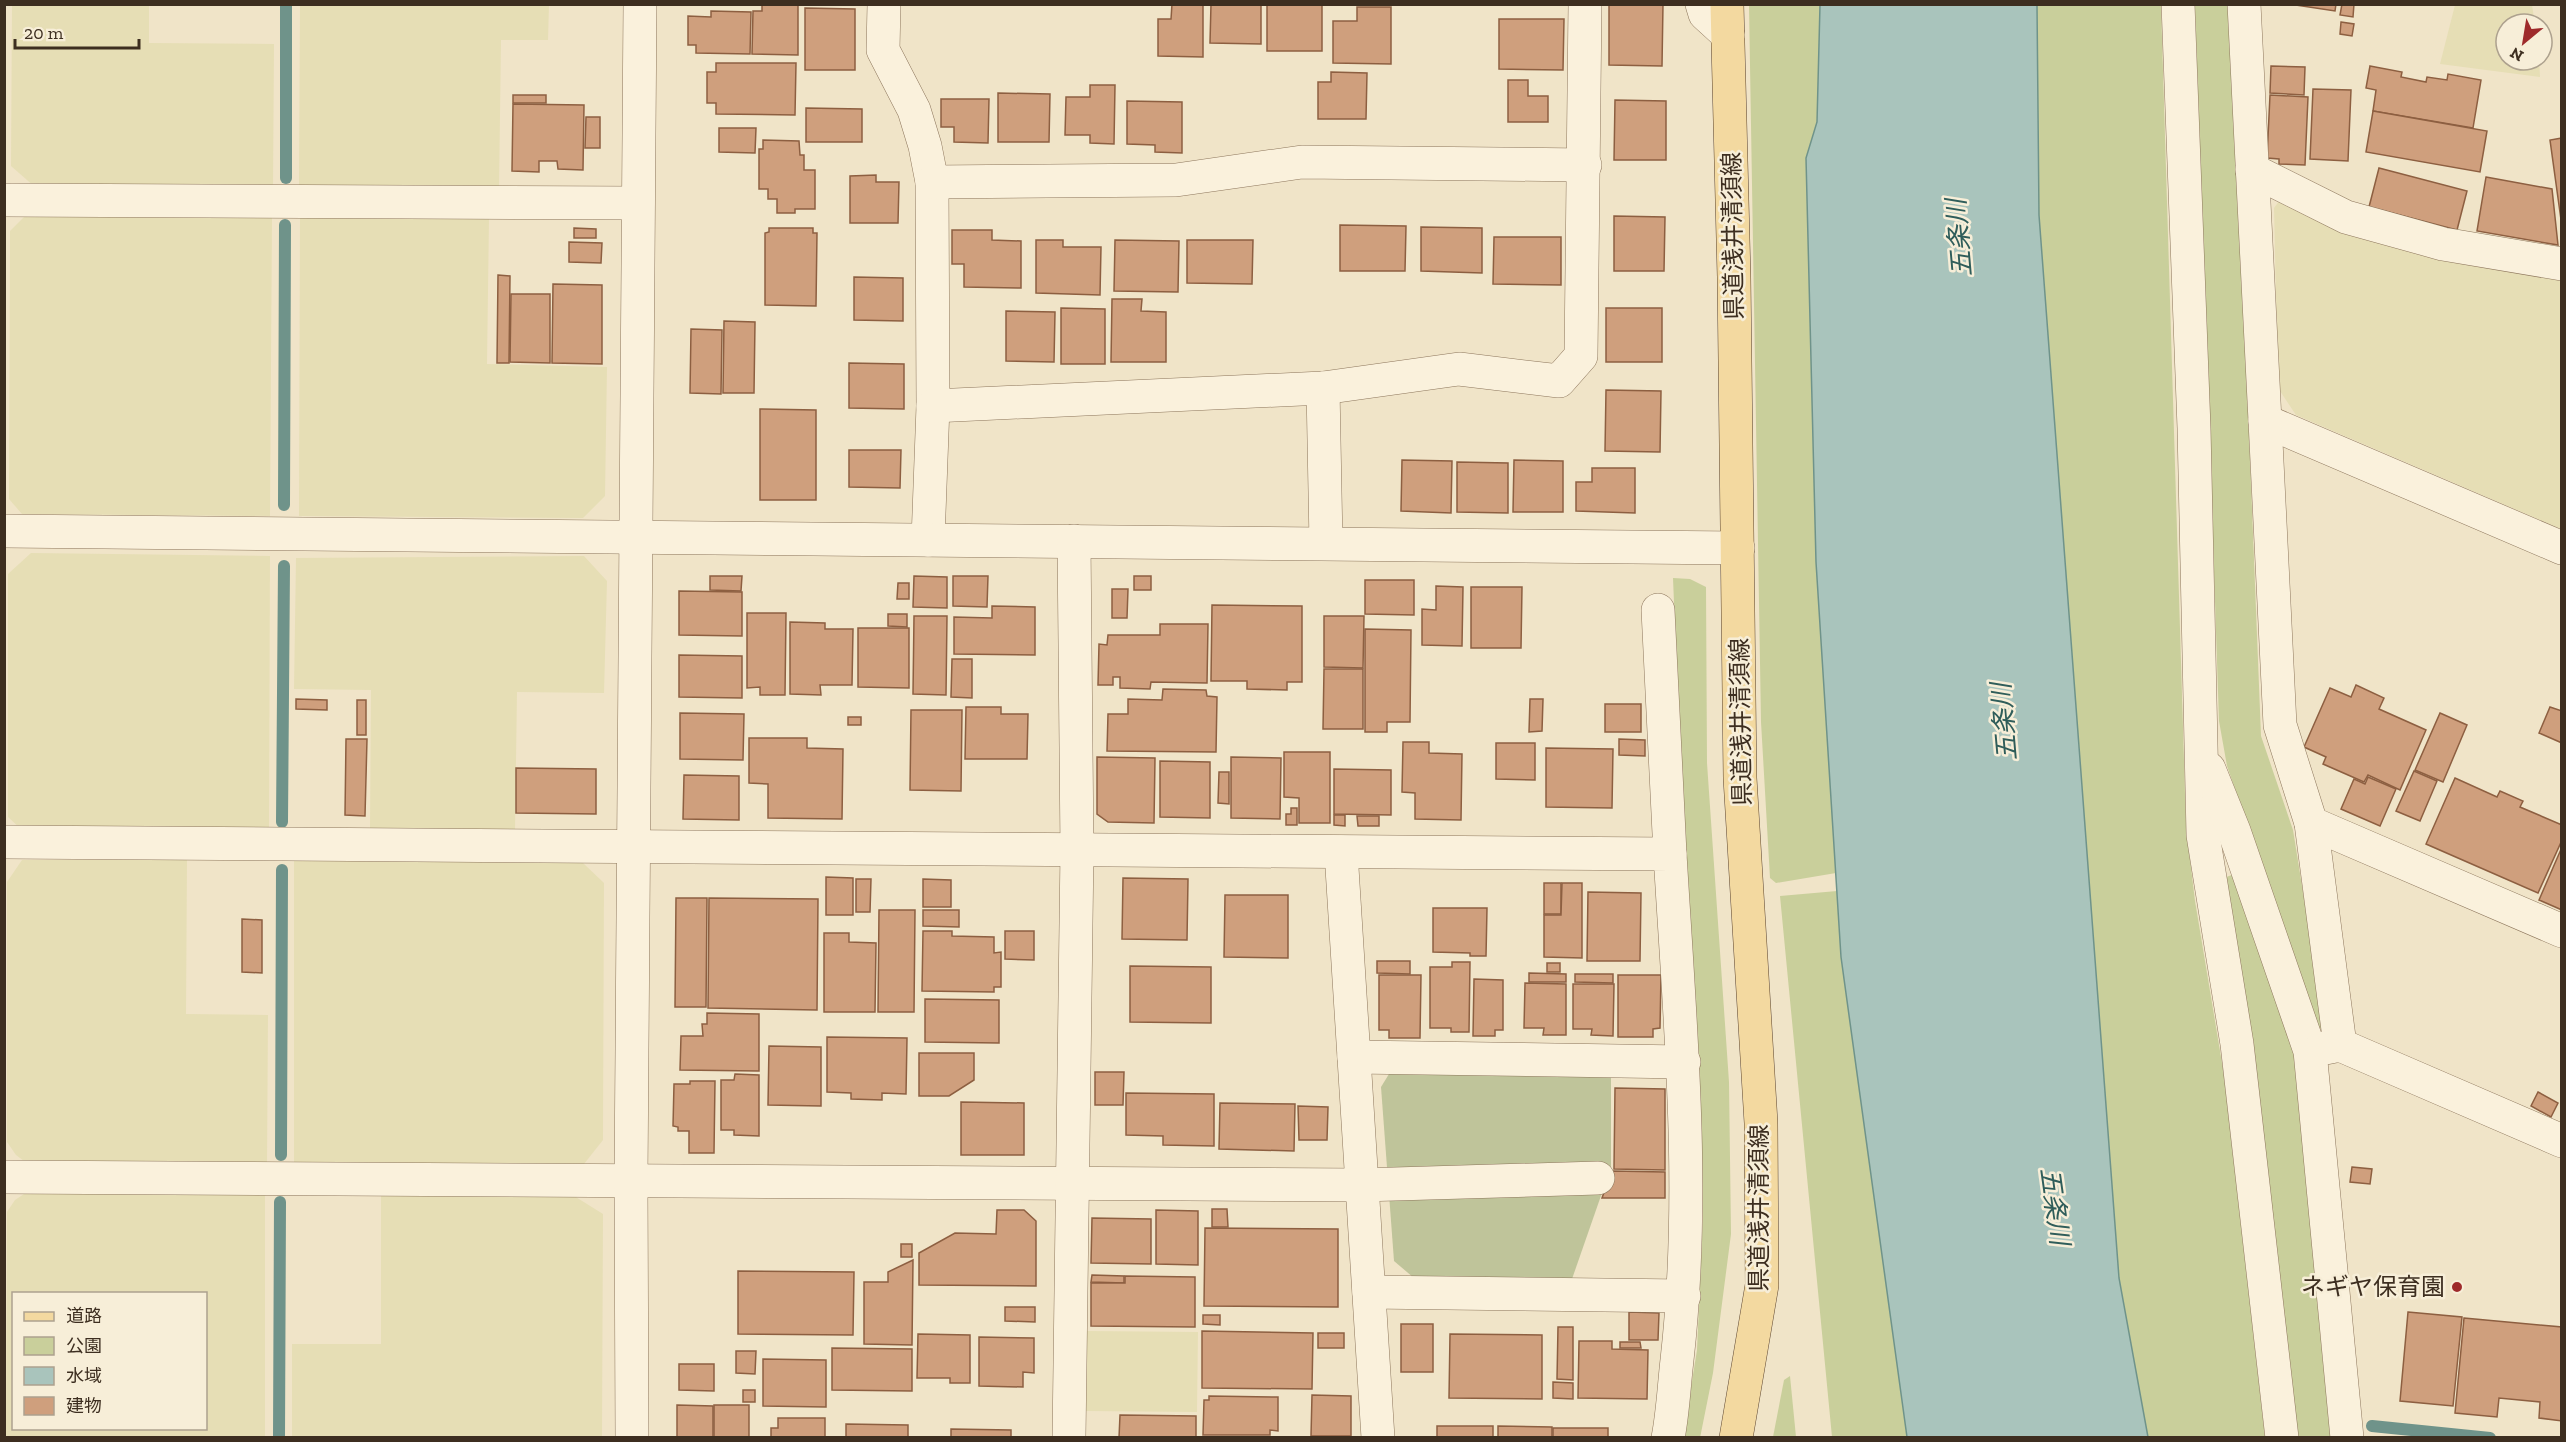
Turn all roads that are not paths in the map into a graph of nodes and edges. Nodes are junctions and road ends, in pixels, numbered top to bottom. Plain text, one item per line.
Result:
1 (639, 4) edge
2 (884, 4) edge
3 (1585, 4) edge
4 (1702, 4) edge
5 (2178, 4) edge
6 (2244, 4) edge
7 (1728, 20) edge
8 (1585, 165) junction
9 (2252, 170) junction
10 (932, 182) junction
11 (4, 200) edge
12 (638, 203) junction
13 (2562, 264) edge
14 (1323, 388) junction
15 (933, 406) junction
16 (2265, 421) junction
17 (4, 531) edge
18 (635, 537) junction
19 (928, 540) junction
20 (1074, 541) junction
21 (1326, 543) junction
22 (1738, 548) junction
23 (2562, 548) edge
24 (1658, 610) dead end
25 (2200, 747) junction
26 (2311, 823) junction
27 (4, 842) edge
28 (635, 846) junction
29 (1077, 850) junction
30 (1341, 852) junction
31 (1670, 854) junction
32 (2562, 931) edge
33 (2325, 1048) junction
34 (1354, 1057) junction
35 (1684, 1062) junction
36 (2562, 1141) edge
37 (4, 1178) edge
38 (1598, 1178) dead end
39 (631, 1180) junction
40 (1072, 1183) junction
41 (1361, 1185) junction
42 (1369, 1292) junction
43 (1684, 1296) junction
44 (632, 1437) edge
45 (1069, 1437) edge
46 (1378, 1437) edge
47 (1668, 1437) edge
48 (1736, 1437) edge
49 (2282, 1437) edge
50 (2347, 1437) edge

1 - 12 street
2 - 10 street
3 - 8 street
4 - 7 street
5 - 25 street
6 - 9 street
7 - 22 main road, 県道浅井清須線
8 - 10 street
8 - 14 street
9 - 13 street
9 - 16 street
10 - 15 street
11 - 12 street
12 - 18 street
14 - 15 street
14 - 21 street
15 - 19 street
16 - 23 street
16 - 26 street
17 - 18 street
18 - 19 street
18 - 28 street
19 - 20 street
20 - 21 street
20 - 29 street
21 - 22 street
22 - 48 main road, 県道浅井清須線
24 - 31 street
25 - 33 street
25 - 49 street
26 - 32 street
26 - 33 street
27 - 28 street
28 - 29 street
28 - 39 street
29 - 30 street
29 - 40 street
30 - 31 street
30 - 34 street
31 - 35 street
33 - 36 street
33 - 50 street
34 - 35 street
34 - 41 street
35 - 43 street
37 - 39 street
38 - 41 street
39 - 40 street
39 - 44 street
40 - 41 street
40 - 45 street
41 - 42 street
42 - 43 street
42 - 46 street
43 - 47 street

